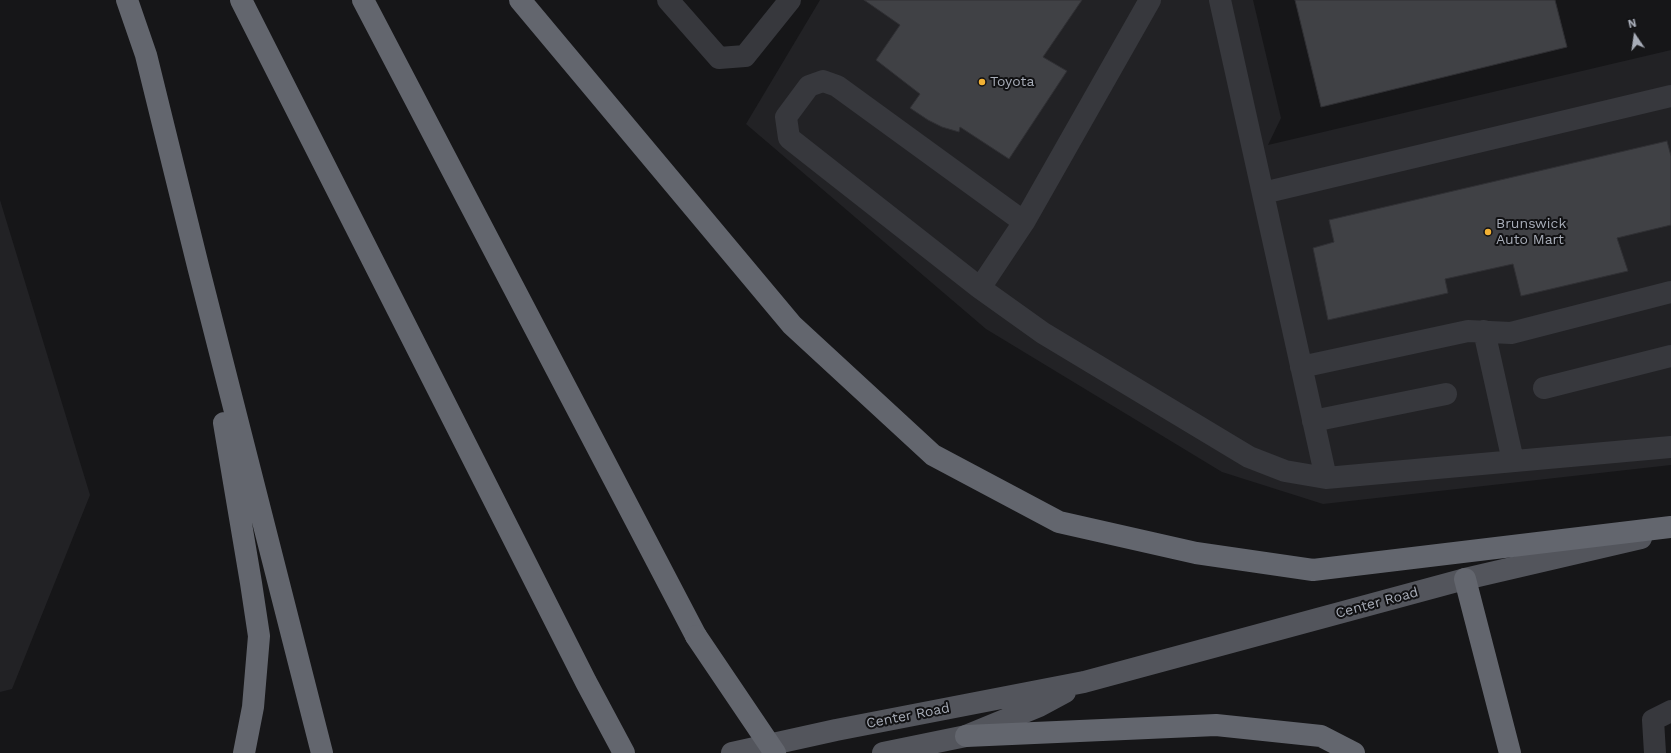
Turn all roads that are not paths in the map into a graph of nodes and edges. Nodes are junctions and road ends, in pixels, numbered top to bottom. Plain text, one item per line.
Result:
1 (127, 0) edge
2 (240, 0) edge
3 (363, 0) edge
4 (520, 0) edge
5 (668, 0) edge
6 (790, 0) edge
7 (1150, 0) edge
8 (1220, 0) edge
9 (1671, 96) edge
10 (1263, 193) junction
11 (1024, 222) junction
12 (198, 266) junction
13 (980, 288) junction
14 (1671, 292) edge
15 (1484, 331) junction
16 (1671, 356) edge
17 (1301, 367) junction
18 (1544, 388) dead end
19 (1446, 394) dead end
20 (1313, 421) junction
21 (1671, 447) edge
22 (1513, 461) junction
23 (1326, 478) junction
24 (1671, 527) edge
25 (1671, 532) edge
26 (1465, 579) junction
27 (696, 636) junction
28 (1084, 682) junction
29 (1671, 711) edge
30 (966, 736) junction
31 (244, 753) edge
32 (322, 753) edge
33 (624, 753) edge
34 (732, 753) edge
35 (757, 753) edge
36 (775, 753) edge
37 (883, 753) edge
38 (1354, 753) edge
39 (1510, 753) edge
40 (1655, 753) edge

1 - 12 highway
2 - 33 highway
3 - 27 highway
4 - 24 highway
5 - 6 lane
7 - 11 lane
8 - 10 lane
9 - 10 lane
10 - 17 lane
11 - 13 lane
11 - 13 lane
12 - 31 highway
12 - 32 highway
13 - 23 lane
14 - 15 lane
15 - 17 lane
15 - 22 lane
16 - 18 lane
17 - 20 lane
19 - 20 lane
20 - 23 lane
21 - 22 lane
22 - 23 lane
25 - 26 main road, Center Road
26 - 28 main road, Center Road
26 - 39 highway
27 - 35 highway, bridge
27 - 36 highway, bridge
28 - 30 main road, Center Road
28 - 34 main road, Center Road
29 - 40 lane
30 - 37 main road, Center Road
30 - 38 highway

